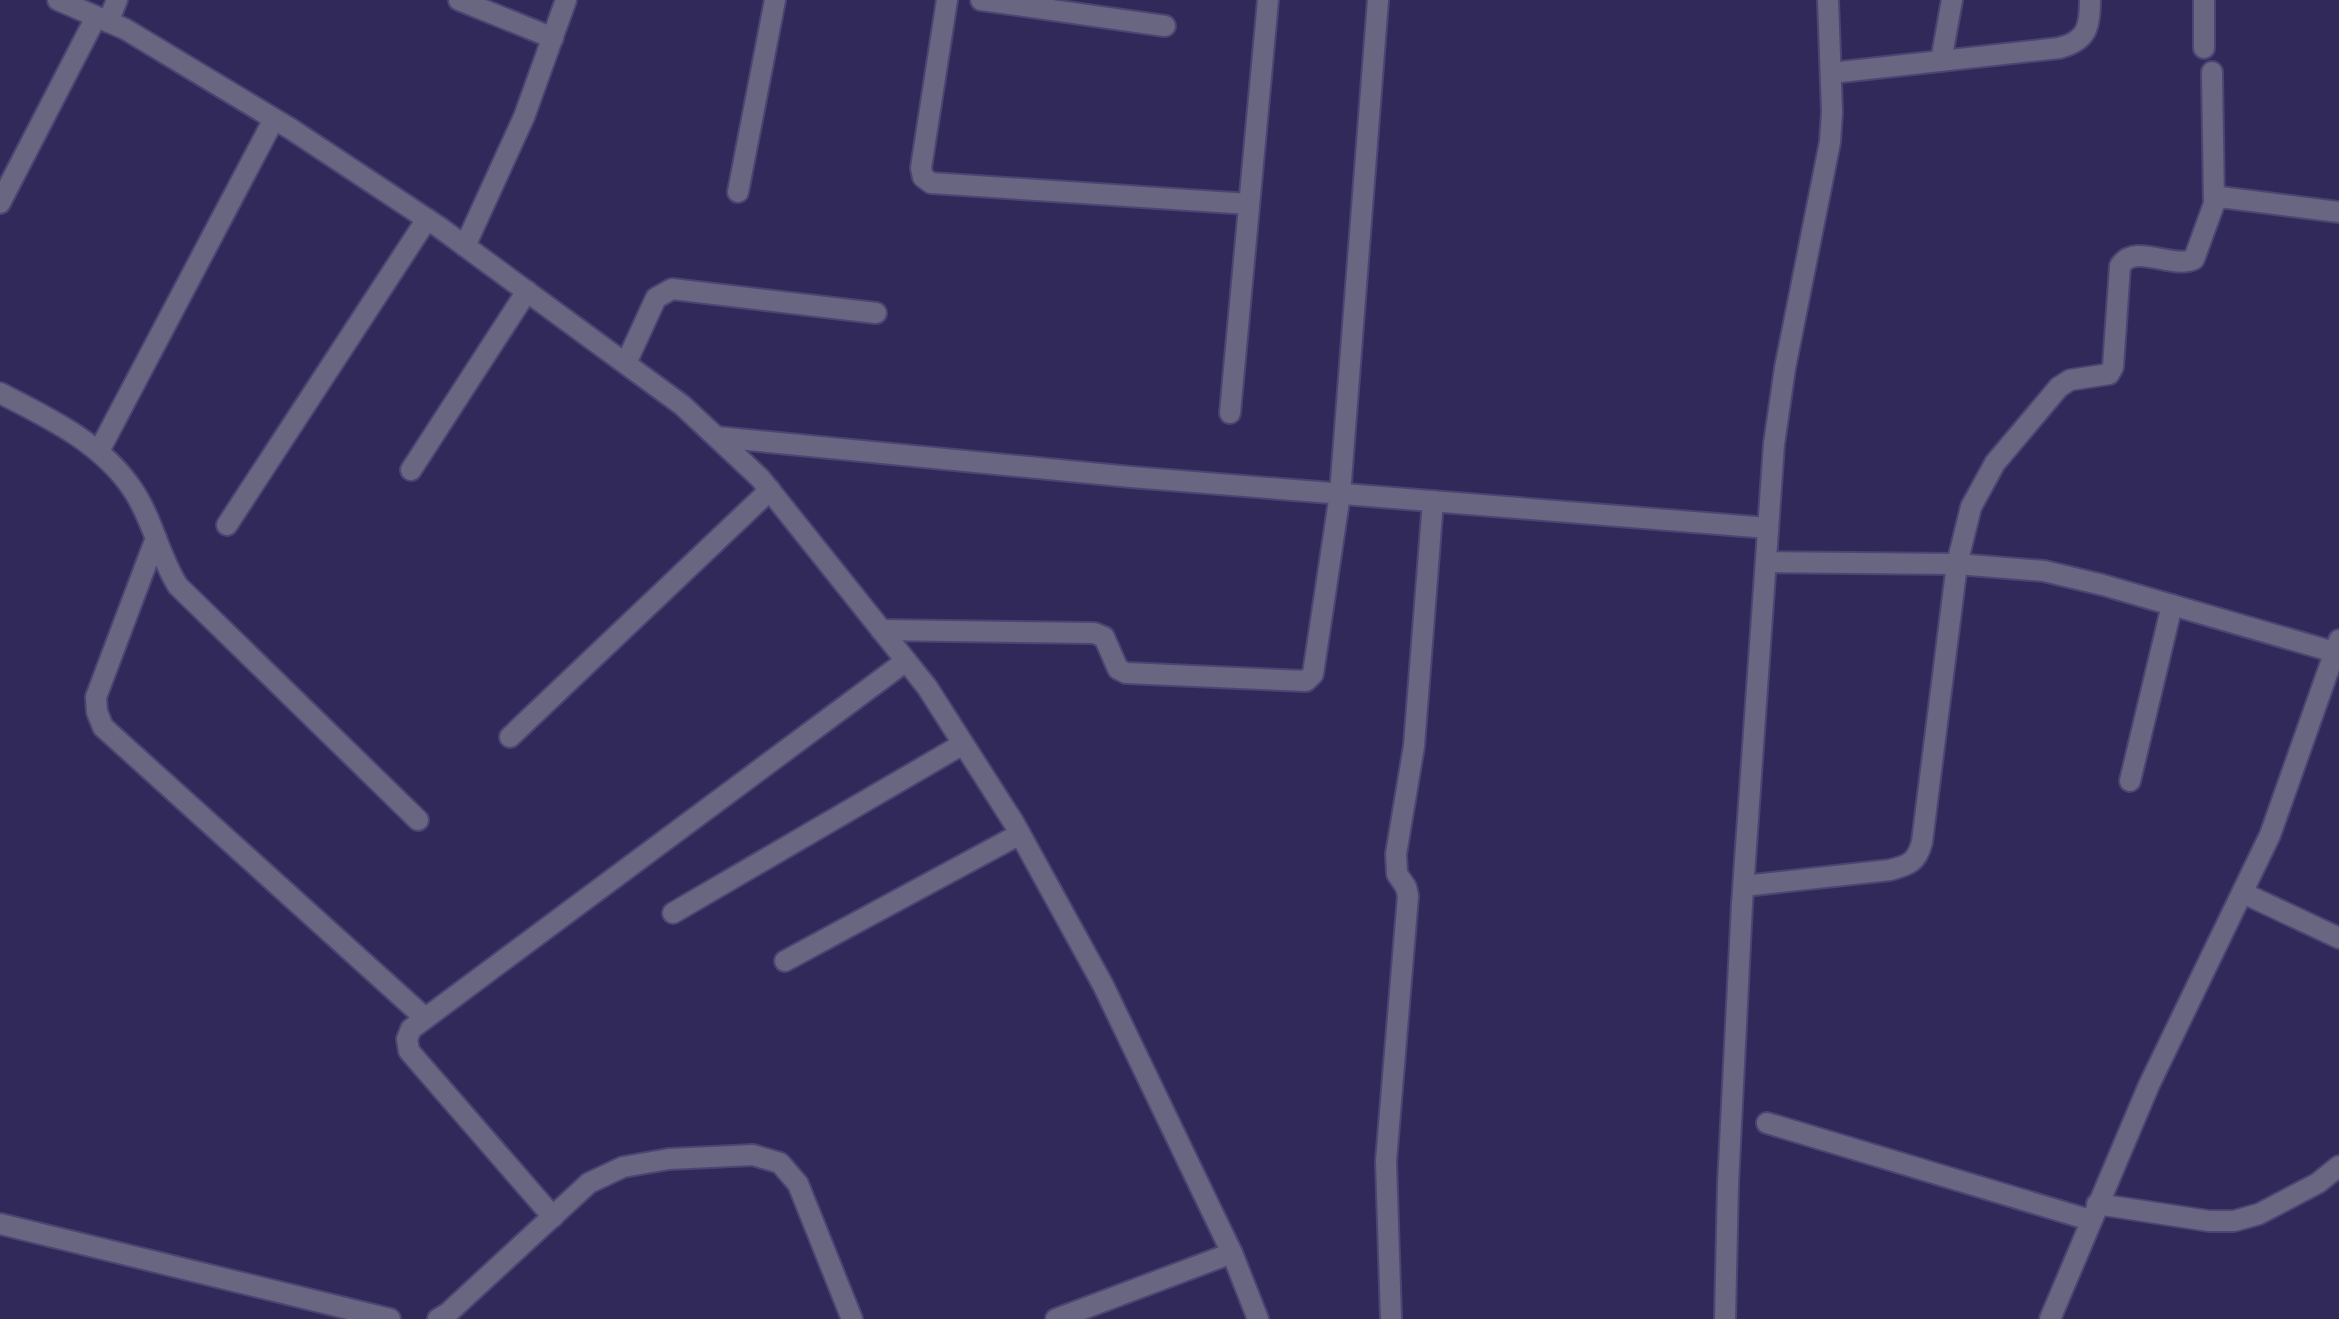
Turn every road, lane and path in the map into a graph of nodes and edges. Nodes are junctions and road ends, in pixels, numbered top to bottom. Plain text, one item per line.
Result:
1 (58, 0) edge
2 (117, 0) edge
3 (459, 0) edge
4 (566, 0) edge
5 (775, 0) edge
6 (947, 0) edge
7 (981, 0) edge
8 (1268, 0) edge
9 (1378, 0) edge
10 (1828, 0) edge
11 (1952, 0) edge
12 (2090, 0) edge
13 (2204, 0) edge
14 (102, 19) junction
15 (1165, 26) dead end
16 (553, 38) junction
17 (2204, 48) dead end
18 (1941, 61) junction
19 (2212, 72) dead end
20 (1831, 73) junction
21 (274, 119) junction
22 (738, 192) dead end
23 (0, 203) edge
24 (1249, 204) junction
25 (2214, 204) junction
26 (2339, 212) edge
27 (427, 219) junction
28 (465, 246) junction
29 (527, 291) junction
30 (876, 313) dead end
31 (626, 363) junction
32 (0, 393) edge
33 (1230, 413) dead end
34 (717, 437) junction
35 (99, 451) junction
36 (411, 470) dead end
37 (770, 490) junction
38 (1340, 494) junction
39 (1433, 501) junction
40 (227, 525) dead end
41 (1768, 528) junction
42 (156, 538) junction
43 (1766, 562) junction
44 (1957, 564) junction
45 (2172, 605) junction
46 (881, 630) junction
47 (2337, 646) edge
48 (906, 661) junction
49 (510, 737) dead end
50 (963, 744) junction
51 (2130, 781) dead end
52 (418, 820) dead end
53 (1020, 834) junction
54 (1744, 886) junction
55 (2243, 893) junction
56 (673, 913) dead end
57 (2339, 938) edge
58 (785, 961) dead end
59 (425, 1018) junction
60 (1767, 1123) dead end
61 (2339, 1166) edge
62 (2094, 1212) junction
63 (553, 1217) junction
64 (0, 1224) edge
65 (1232, 1253) junction
66 (390, 1319) edge
67 (438, 1319) edge
68 (852, 1319) edge
69 (1056, 1319) edge
70 (1258, 1319) edge
71 (1391, 1319) edge
72 (1725, 1319) edge
73 (2050, 1319) edge

1 - 14 street
2 - 14 street
3 - 16 street
4 - 16 street
5 - 22 street
6 - 24 street
7 - 15 street
8 - 24 street
9 - 38 street
10 - 20 street
11 - 18 street
12 - 18 street
13 - 17 street
14 - 21 street
14 - 23 street
16 - 28 street
18 - 20 street
19 - 25 street
20 - 41 street
21 - 27 street
21 - 35 street
24 - 33 street
25 - 26 street
25 - 44 street
27 - 28 street
27 - 40 street
28 - 29 street
29 - 31 street
29 - 36 street
30 - 31 street
31 - 34 street
32 - 35 street
34 - 37 street
34 - 38 street
35 - 42 street
37 - 46 street
37 - 49 street
38 - 39 street
38 - 46 street
39 - 41 street
39 - 71 street
41 - 43 street
42 - 52 street
42 - 59 street
43 - 44 street
43 - 54 street
44 - 45 street
44 - 54 street
45 - 47 street
45 - 51 street
46 - 48 street
47 - 55 street
48 - 50 street
48 - 59 street
50 - 53 street
50 - 56 street
53 - 58 street
53 - 65 street
54 - 72 street
55 - 57 street
55 - 62 street
59 - 63 street
60 - 62 street
61 - 62 street
62 - 73 street
63 - 67 street
63 - 68 street
64 - 66 street
65 - 69 street
65 - 70 street

